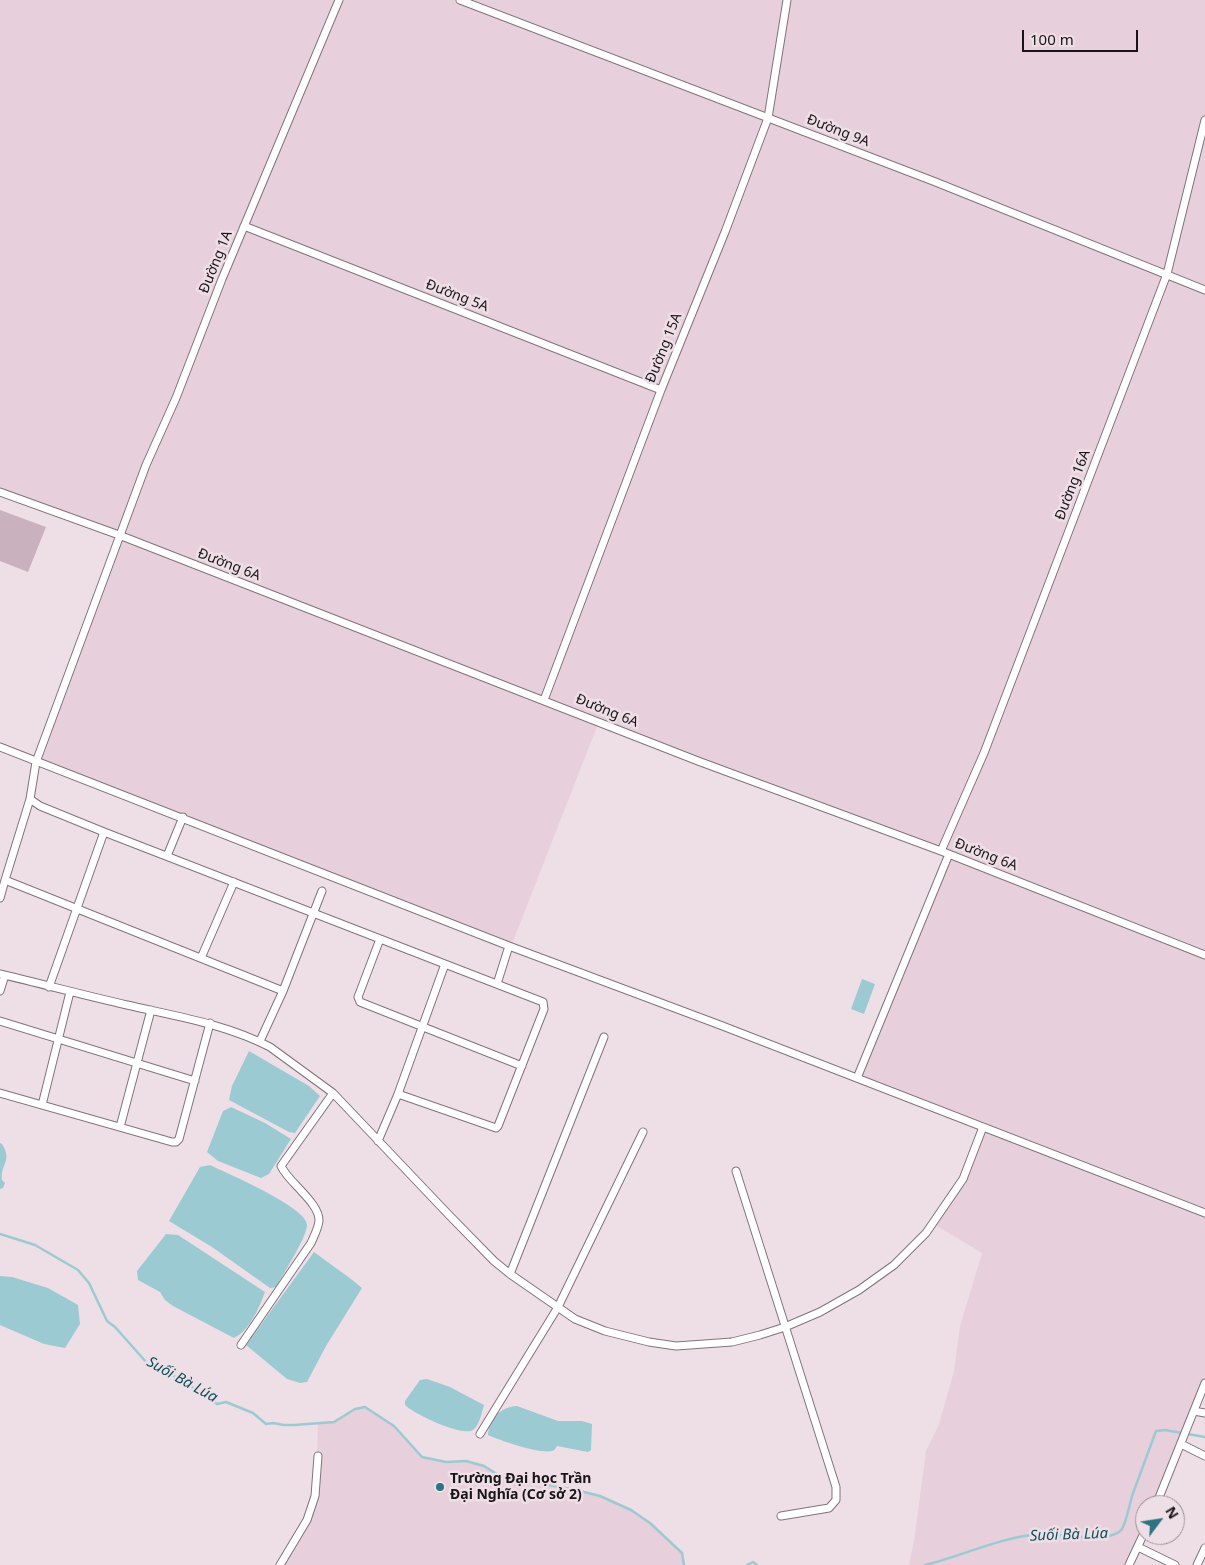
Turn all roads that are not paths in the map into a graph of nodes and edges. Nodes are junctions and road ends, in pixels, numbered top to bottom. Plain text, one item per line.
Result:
1 (339, 0) edge
2 (460, 0) edge
3 (787, 0) edge
4 (768, 118) junction
5 (1205, 120) edge
6 (244, 226) junction
7 (1167, 274) junction
8 (1205, 290) edge
9 (661, 390) junction
10 (0, 492) edge
11 (119, 535) junction
12 (544, 700) junction
13 (0, 747) edge
14 (36, 762) junction
15 (30, 799) junction
16 (183, 817) junction
17 (104, 832) junction
18 (941, 851) junction
19 (949, 854) junction
20 (167, 856) junction
21 (5, 880) junction
22 (234, 882) junction
23 (322, 891) dead end
24 (0, 898) edge
25 (76, 908) junction
26 (314, 913) junction
27 (380, 939) junction
28 (509, 946) junction
29 (1205, 955) edge
30 (201, 958) junction
31 (445, 964) junction
32 (2, 974) edge
33 (496, 984) junction
34 (49, 987) junction
35 (0, 991) edge
36 (283, 991) junction
37 (70, 992) junction
38 (151, 1010) junction
39 (0, 1022) edge
40 (210, 1023) junction
41 (422, 1027) junction
42 (604, 1037) dead end
43 (59, 1040) junction
44 (260, 1042) junction
45 (137, 1065) junction
46 (522, 1066) junction
47 (857, 1078) junction
48 (195, 1081) junction
49 (0, 1093) edge
50 (333, 1094) junction
51 (398, 1094) junction
52 (42, 1105) junction
53 (120, 1127) junction
54 (983, 1127) junction
55 (643, 1132) dead end
56 (378, 1141) junction
57 (736, 1171) dead end
58 (1205, 1214) edge
59 (510, 1274) junction
60 (558, 1307) junction
61 (785, 1327) junction
62 (241, 1345) dead end
63 (1205, 1383) edge
64 (1205, 1413) edge
65 (1193, 1414) junction
66 (480, 1434) dead end
67 (1182, 1442) junction
68 (318, 1456) dead end
69 (1205, 1456) edge
70 (1160, 1495) edge
71 (781, 1516) dead end
72 (1138, 1547) joint
73 (1205, 1548) edge
74 (280, 1565) edge
75 (1129, 1565) edge
76 (1175, 1565) edge
77 (1197, 1565) edge

1 - 6 street, Đường 1A
2 - 4 street, Đường 9A
3 - 4 street, Đường 15A
4 - 7 street, Đường 9A
4 - 9 street, Đường 15A
5 - 7 street, Đường 16A
6 - 9 street, Đường 5A
6 - 11 street, Đường 1A
7 - 8 street, Đường 9A
7 - 18 street, Đường 16A
9 - 12 street, Đường 15A
10 - 11 street, Đường 6A
11 - 12 street, Đường 6A
11 - 14 street, Đường 1A
12 - 18 street, Đường 6A
13 - 14 street
14 - 15 street, Đường 1A
14 - 16 street
15 - 17 street
15 - 21 street, Đường 1A
16 - 20 street
16 - 28 street
17 - 20 street
17 - 25 street
18 - 19 street, Đường 6A
19 - 29 street, Đường 6A
19 - 47 street
20 - 22 street
21 - 24 street, Đường 1A
21 - 25 street
22 - 26 street
22 - 30 street
23 - 26 street
25 - 30 street
25 - 34 street
26 - 27 street
26 - 36 street
27 - 31 street
27 - 41 street
28 - 33 street
28 - 47 street
30 - 36 street
31 - 33 street
31 - 41 street
32 - 34 street
32 - 35 street
33 - 46 street
34 - 37 street
36 - 44 street
37 - 38 street
37 - 43 street
38 - 40 street
38 - 45 street
39 - 43 street
40 - 44 street
40 - 48 street
41 - 46 street
41 - 51 street
42 - 59 street
43 - 45 street
43 - 52 street
44 - 50 street
45 - 48 street
45 - 53 street
46 - 51 street
47 - 54 street
48 - 53 street
49 - 52 street
50 - 56 street
50 - 62 street
51 - 56 street
52 - 53 street
54 - 58 street
54 - 61 street
55 - 60 street
56 - 59 street
57 - 61 street
59 - 60 street
60 - 61 street
60 - 66 street
61 - 71 street
63 - 65 street
64 - 65 street
65 - 67 street
67 - 69 street
67 - 70 street
68 - 74 street
72 - 75 street
72 - 76 street
73 - 77 street

